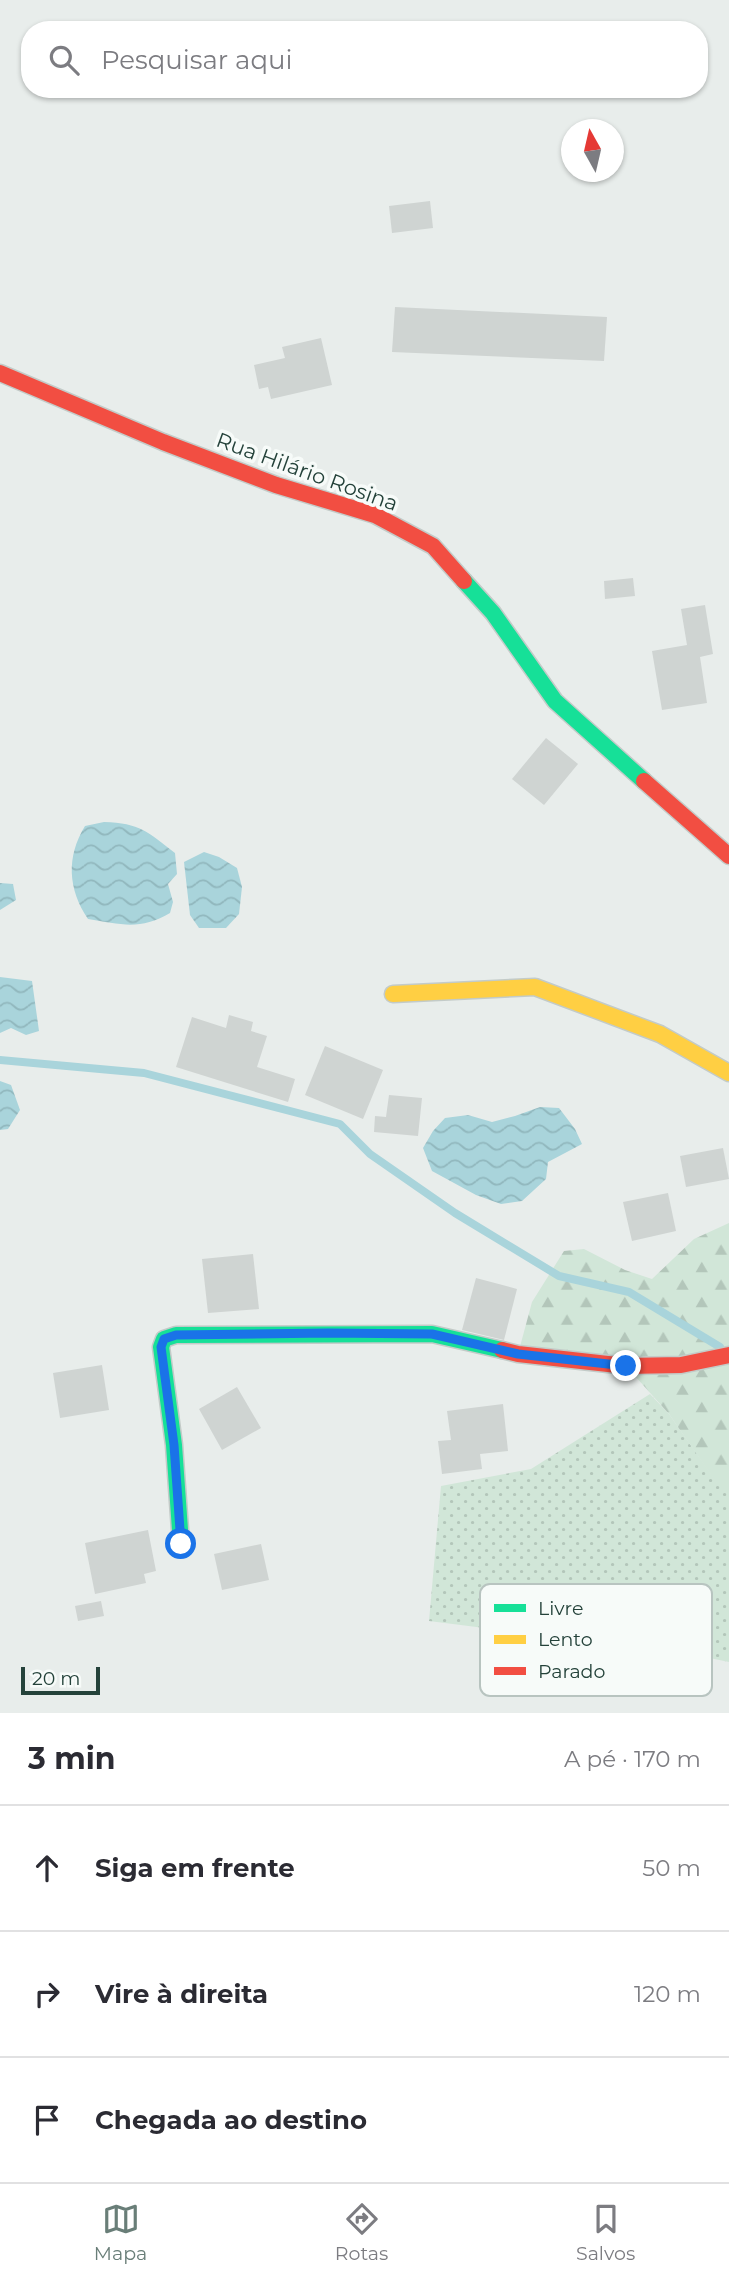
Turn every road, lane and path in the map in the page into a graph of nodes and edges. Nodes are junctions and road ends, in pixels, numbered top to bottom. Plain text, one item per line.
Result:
1 (0, 373) edge
2 (729, 856) edge
3 (393, 994) dead end
4 (729, 1073) edge
5 (721, 1357) edge
6 (181, 1544) dead end

1 - 2 street, Rua Hilário Rosina
3 - 4 street
5 - 6 street

